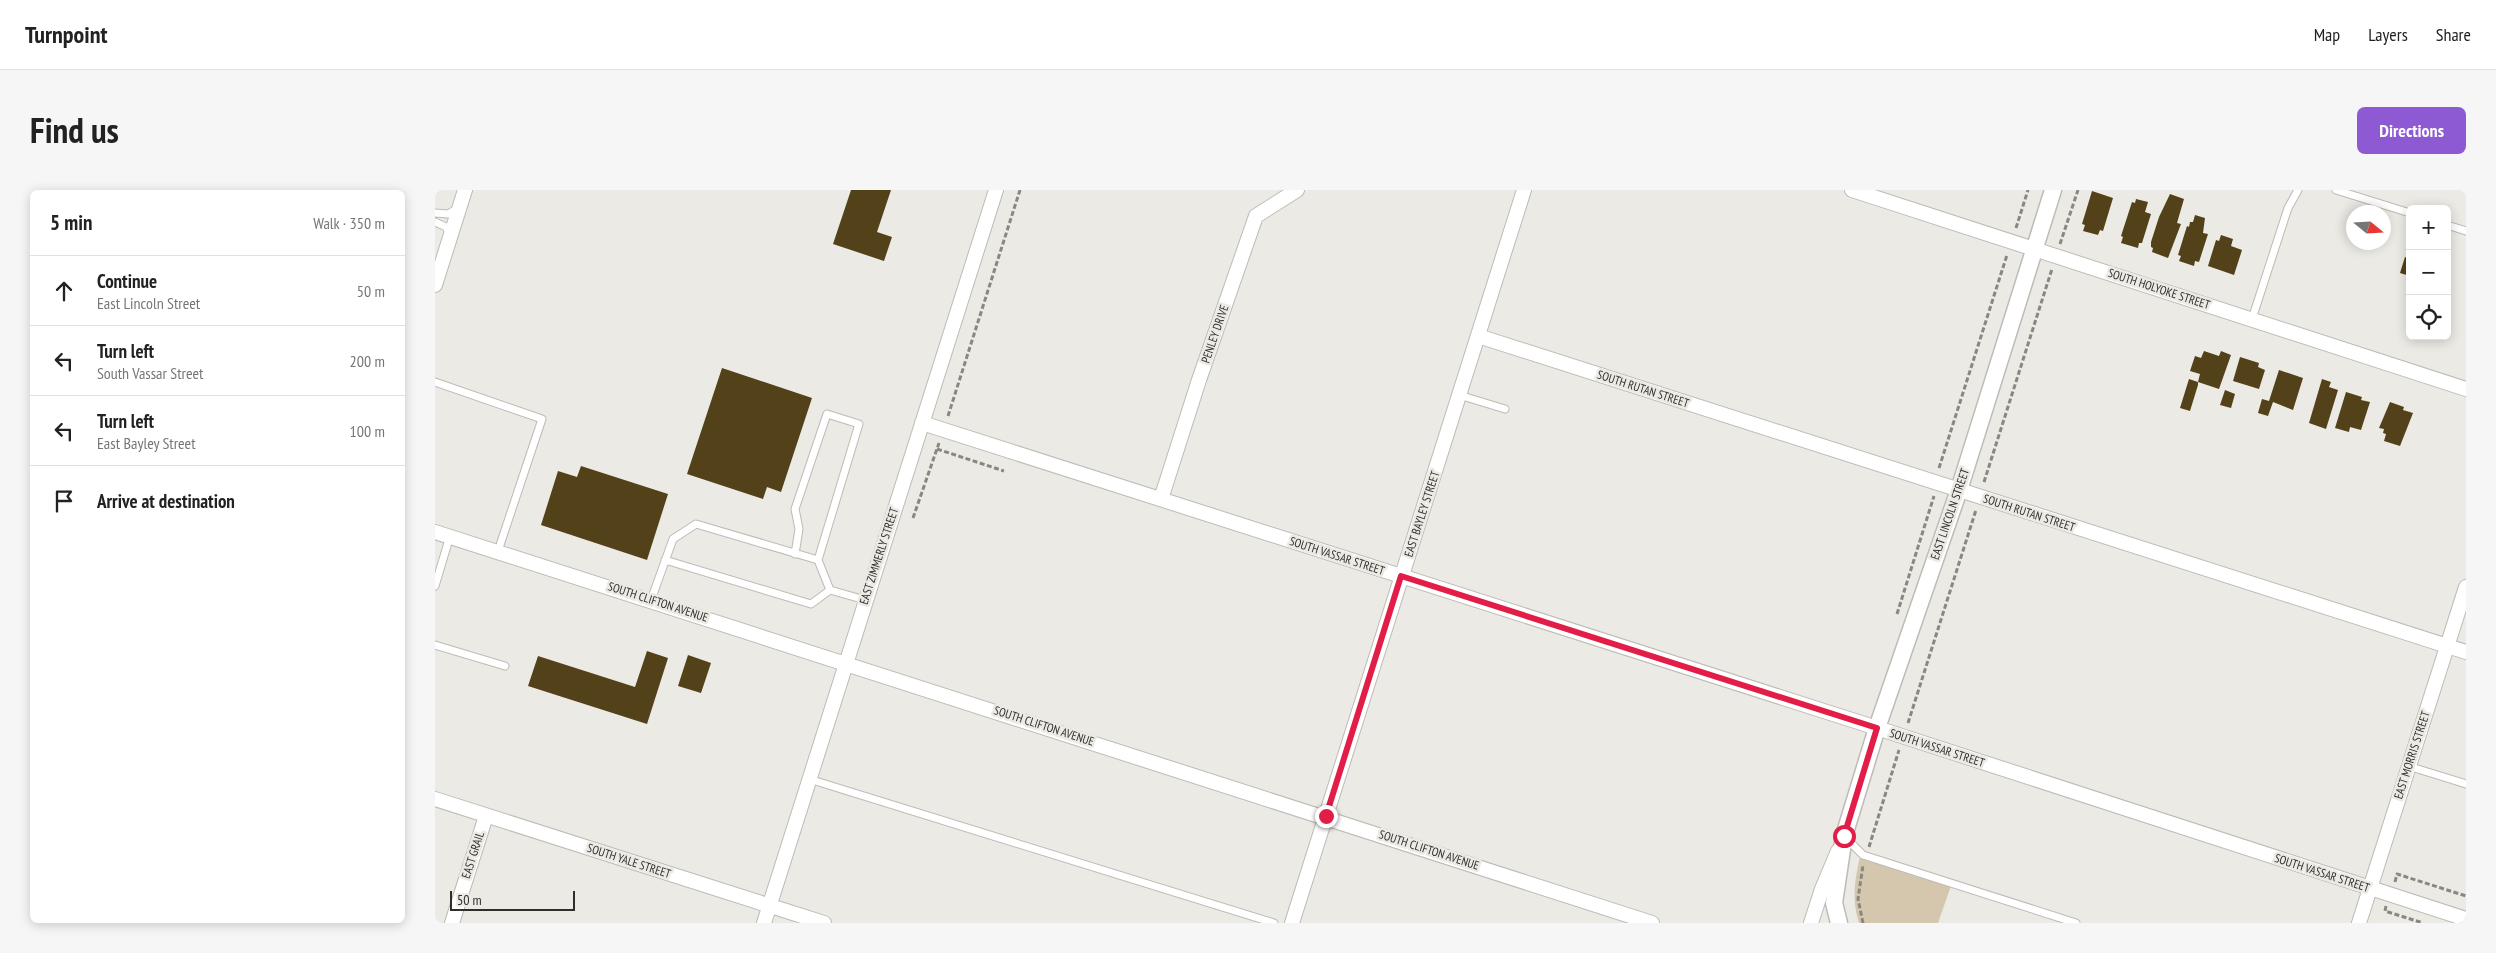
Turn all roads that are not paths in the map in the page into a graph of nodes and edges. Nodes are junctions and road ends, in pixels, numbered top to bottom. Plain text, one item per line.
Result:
1 (465, 190) edge
2 (996, 190) edge
3 (1297, 190) edge
4 (1524, 190) edge
5 (1852, 190) edge
6 (2053, 190) edge
7 (2298, 190) edge
8 (2337, 190) edge
9 (460, 207) junction
10 (2406, 212) edge
11 (435, 213) edge
12 (435, 222) edge
13 (2451, 226) edge
14 (2466, 231) edge
15 (451, 236) junction
16 (2035, 248) junction
17 (435, 285) edge
18 (2252, 320) junction
19 (1478, 336) junction
20 (435, 382) edge
21 (2466, 389) edge
22 (1459, 395) junction
23 (1505, 409) dead end
24 (922, 424) junction
25 (1959, 490) junction
26 (1161, 499) junction
27 (435, 532) edge
28 (450, 536) junction
29 (497, 551) junction
30 (795, 554) junction
31 (665, 560) junction
32 (818, 560) junction
33 (1401, 576) junction
34 (435, 586) edge
35 (2466, 587) edge
36 (830, 590) junction
37 (651, 600) junction
38 (865, 600) junction
39 (435, 645) edge
40 (2447, 646) junction
41 (2466, 652) edge
42 (845, 662) junction
43 (505, 666) dead end
44 (1877, 728) junction
45 (2409, 766) junction
46 (809, 779) junction
47 (2466, 784) edge
48 (435, 799) edge
49 (486, 816) junction
50 (1326, 816) junction
51 (1844, 836) junction
52 (2369, 888) junction
53 (769, 906) junction
54 (2466, 919) edge
55 (451, 923) edge
56 (764, 923) edge
57 (824, 923) edge
58 (1274, 923) edge
59 (1292, 923) edge
60 (1652, 923) edge
61 (1811, 923) edge
62 (1839, 923) edge
63 (2076, 923) edge
64 (2359, 923) edge

1 - 9 street
2 - 24 street, EAST ZIMMERLY STREET
3 - 26 street, PENLEY DRIVE
4 - 19 street, EAST BAYLEY STREET
5 - 16 street, SOUTH HOLYOKE STREET
6 - 16 street, EAST LINCOLN STREET
7 - 18 lane
8 - 10 lane
9 - 11 lane
9 - 15 street
12 - 15 lane
13 - 14 lane
15 - 17 street
16 - 18 street, SOUTH HOLYOKE STREET
16 - 25 street, EAST LINCOLN STREET
18 - 21 street, SOUTH HOLYOKE STREET
19 - 22 street, EAST BAYLEY STREET
19 - 25 street, SOUTH RUTAN STREET
20 - 29 lane
22 - 23 lane
22 - 33 street, EAST BAYLEY STREET
24 - 26 street, SOUTH VASSAR STREET
24 - 38 street, EAST ZIMMERLY STREET
25 - 40 street, SOUTH RUTAN STREET
25 - 44 street, EAST LINCOLN STREET
26 - 33 street, SOUTH VASSAR STREET
27 - 28 street, SOUTH CLIFTON AVENUE
28 - 29 street, SOUTH CLIFTON AVENUE
28 - 34 lane
29 - 37 street, SOUTH CLIFTON AVENUE
30 - 31 lane
30 - 32 lane
30 - 32 lane
31 - 36 lane
31 - 37 lane
32 - 36 lane
33 - 44 street, SOUTH VASSAR STREET
33 - 50 street, EAST BAYLEY STREET
35 - 40 street, EAST MORRIS STREET
36 - 38 lane
37 - 42 street, SOUTH CLIFTON AVENUE
38 - 42 street, EAST ZIMMERLY STREET
39 - 43 lane
40 - 41 street, SOUTH RUTAN STREET
40 - 45 street, EAST MORRIS STREET
42 - 46 street, EAST ZIMMERLY STREET
42 - 50 street, SOUTH CLIFTON AVENUE
44 - 51 street, EAST LINCOLN STREET
44 - 52 street, SOUTH VASSAR STREET
45 - 47 lane
45 - 52 street, EAST MORRIS STREET
46 - 53 street, EAST ZIMMERLY STREET
46 - 58 lane
48 - 49 street, SOUTH YALE STREET
49 - 53 street, SOUTH YALE STREET
49 - 55 street, EAST GRAIL
50 - 59 street, EAST BAYLEY STREET
50 - 60 street, SOUTH CLIFTON AVENUE
51 - 61 street, EAST LINCOLN STREET
51 - 62 street, EAST LINCOLN STREET
51 - 63 lane
52 - 54 street, SOUTH VASSAR STREET
52 - 64 street, EAST MORRIS STREET
53 - 56 street, EAST ZIMMERLY STREET
53 - 57 street, SOUTH YALE STREET

